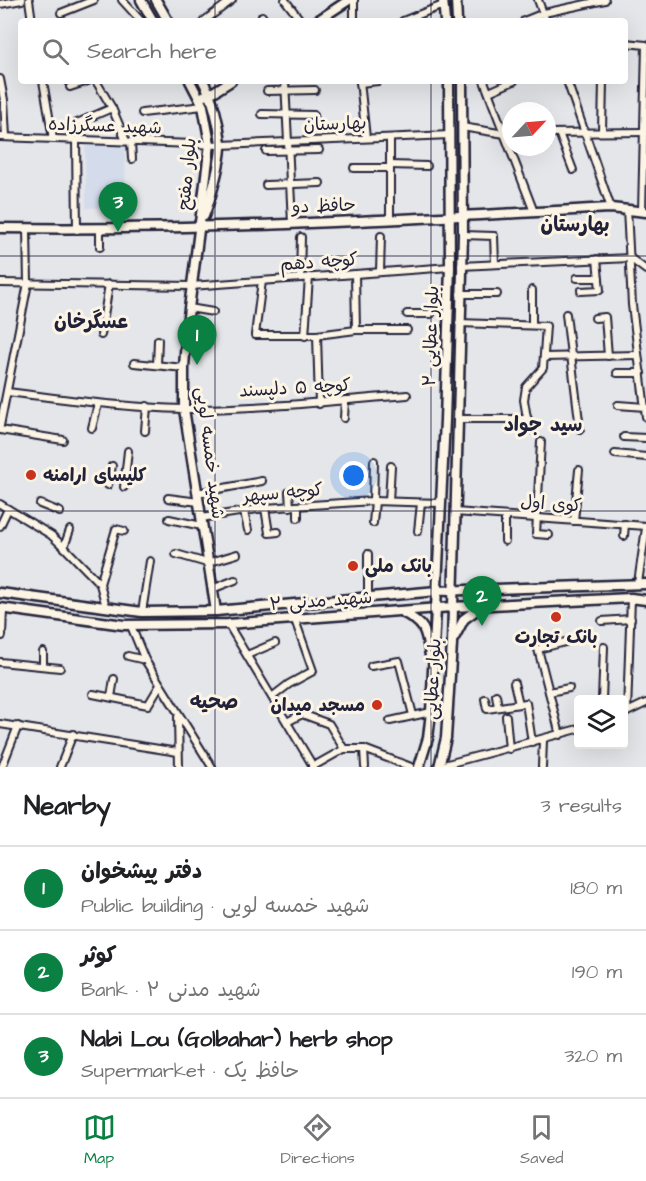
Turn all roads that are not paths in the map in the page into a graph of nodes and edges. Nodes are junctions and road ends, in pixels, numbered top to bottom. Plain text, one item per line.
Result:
1 (22, 0) edge
2 (29, 0) edge
3 (94, 0) edge
4 (122, 0) edge
5 (141, 0) edge
6 (156, 0) edge
7 (232, 0) edge
8 (285, 0) edge
9 (354, 0) edge
10 (457, 0) edge
11 (538, 0) edge
12 (605, 0) edge
13 (345, 1) edge
14 (443, 3) edge
15 (0, 4) edge
16 (61, 13) dead end
17 (544, 13) junction
18 (32, 18) edge
19 (136, 18) edge
20 (151, 18) edge
21 (166, 18) edge
22 (208, 18) edge
23 (299, 18) edge
24 (321, 18) edge
25 (354, 18) edge
26 (410, 18) edge
27 (445, 18) edge
28 (458, 18) edge
29 (532, 18) edge
30 (545, 18) edge
31 (628, 43) edge
32 (646, 45) edge
33 (0, 79) edge
34 (44, 84) edge
35 (79, 84) edge
36 (98, 84) edge
37 (192, 84) edge
38 (205, 84) edge
39 (226, 84) edge
40 (285, 84) edge
41 (360, 84) edge
42 (449, 84) edge
43 (462, 84) edge
44 (485, 84) edge
45 (507, 84) edge
46 (568, 84) edge
47 (603, 84) edge
48 (70, 87) dead end
49 (267, 90) dead end
50 (286, 90) junction
51 (315, 90) dead end
52 (489, 92) junction
53 (210, 93) junction
54 (450, 93) junction
55 (463, 93) junction
56 (2, 98) edge
57 (201, 102) junction
58 (112, 108) junction
59 (142, 113) dead end
60 (262, 114) dead end
61 (287, 114) junction
62 (314, 115) dead end
63 (502, 121) edge
64 (77, 123) dead end
65 (462, 127) junction
66 (602, 131) junction
67 (586, 132) junction
68 (645, 132) edge
69 (556, 133) edge
70 (559, 133) junction
71 (502, 134) edge
72 (450, 135) junction
73 (3, 137) edge
74 (366, 138) junction
75 (390, 138) junction
76 (53, 139) junction
77 (76, 140) junction
78 (289, 141) junction
79 (129, 142) junction
80 (210, 144) junction
81 (221, 145) junction
82 (289, 150) junction
83 (319, 150) dead end
84 (266, 151) dead end
85 (515, 156) edge
86 (132, 159) dead end
87 (427, 166) dead end
88 (390, 167) junction
89 (354, 168) dead end
90 (573, 170) dead end
91 (320, 183) dead end
92 (291, 184) junction
93 (266, 185) dead end
94 (611, 208) junction
95 (627, 209) junction
96 (644, 211) edge
97 (534, 213) junction
98 (449, 217) junction
99 (462, 217) junction
100 (433, 218) junction
101 (390, 220) junction
102 (292, 223) junction
103 (0, 228) edge
104 (199, 228) junction
105 (27, 229) junction
106 (77, 230) junction
107 (100, 230) junction
108 (381, 236) dead end
109 (301, 237) dead end
110 (450, 238) junction
111 (462, 238) junction
112 (100, 247) dead end
113 (630, 258) junction
114 (597, 260) junction
115 (495, 264) junction
116 (461, 266) junction
117 (450, 267) junction
118 (645, 267) edge
119 (380, 272) junction
120 (355, 274) junction
121 (309, 277) junction
122 (300, 278) junction
123 (577, 278) dead end
124 (599, 278) junction
125 (262, 281) junction
126 (0, 283) edge
127 (28, 283) junction
128 (109, 284) junction
129 (192, 286) junction
130 (532, 290) dead end
131 (581, 291) dead end
132 (460, 294) junction
133 (497, 294) dead end
134 (189, 309) junction
135 (213, 312) dead end
136 (407, 314) dead end
137 (431, 314) dead end
138 (566, 314) dead end
139 (595, 318) dead end
140 (459, 323) junction
141 (532, 325) junction
142 (356, 330) junction
143 (407, 330) dead end
144 (101, 335) dead end
145 (317, 335) junction
146 (305, 336) junction
147 (158, 340) dead end
148 (638, 355) junction
149 (608, 356) junction
150 (544, 357) junction
151 (570, 357) junction
152 (135, 363) dead end
153 (157, 365) junction
154 (184, 368) junction
155 (617, 373) dead end
156 (641, 374) junction
157 (7, 392) junction
158 (407, 395) dead end
159 (345, 400) junction
160 (98, 404) junction
161 (319, 404) junction
162 (618, 405) dead end
163 (147, 406) junction
164 (645, 407) edge
165 (184, 409) junction
166 (646, 417) edge
167 (344, 418) dead end
168 (458, 419) junction
169 (528, 419) junction
170 (445, 420) junction
171 (0, 428) edge
172 (92, 428) dead end
173 (580, 429) dead end
174 (529, 430) dead end
175 (145, 431) dead end
176 (624, 437) dead end
177 (646, 438) edge
178 (63, 440) dead end
179 (541, 442) dead end
180 (128, 451) dead end
181 (615, 454) dead end
182 (646, 456) edge
183 (375, 461) dead end
184 (112, 466) dead end
185 (391, 466) dead end
186 (579, 470) dead end
187 (261, 481) dead end
188 (108, 485) dead end
189 (124, 487) dead end
190 (289, 492) dead end
191 (168, 498) dead end
192 (198, 498) junction
193 (374, 501) junction
194 (389, 501) junction
195 (421, 503) junction
196 (440, 503) junction
197 (0, 504) edge
198 (40, 504) dead end
199 (298, 506) junction
200 (290, 507) junction
201 (265, 508) junction
202 (8, 509) junction
203 (60, 512) dead end
204 (244, 512) junction
205 (454, 512) junction
206 (505, 516) junction
207 (298, 518) dead end
208 (538, 518) junction
209 (169, 519) dead end
210 (574, 521) junction
211 (201, 522) junction
212 (373, 523) dead end
213 (625, 524) junction
214 (0, 526) edge
215 (646, 527) edge
216 (70, 530) dead end
217 (248, 530) dead end
218 (124, 531) dead end
219 (418, 531) dead end
220 (278, 532) dead end
221 (549, 536) dead end
222 (624, 536) dead end
223 (505, 541) dead end
224 (64, 547) junction
225 (176, 554) dead end
226 (237, 554) dead end
227 (368, 554) dead end
228 (150, 561) dead end
229 (207, 563) junction
230 (235, 580) dead end
231 (100, 584) junction
232 (642, 584) edge
233 (212, 589) junction
234 (437, 591) junction
235 (452, 591) junction
236 (0, 593) edge
237 (22, 595) junction
238 (368, 598) junction
239 (631, 598) junction
240 (646, 600) edge
241 (482, 606) junction
242 (106, 607) junction
243 (452, 607) junction
244 (1, 608) edge
245 (436, 608) junction
246 (20, 609) junction
247 (124, 610) junction
248 (216, 611) junction
249 (143, 612) junction
250 (402, 612) junction
251 (631, 619) junction
252 (295, 620) junction
253 (602, 621) dead end
254 (228, 624) junction
255 (127, 625) junction
256 (144, 626) junction
257 (2, 636) dead end
258 (569, 641) dead end
259 (275, 643) dead end
260 (452, 644) junction
261 (604, 647) dead end
262 (44, 652) dead end
263 (247, 655) junction
264 (128, 656) dead end
265 (145, 660) junction
266 (0, 662) edge
267 (44, 666) junction
268 (371, 666) dead end
269 (60, 668) dead end
270 (432, 670) junction
271 (114, 679) dead end
272 (514, 683) dead end
273 (160, 685) junction
274 (569, 688) dead end
275 (549, 692) junction
276 (93, 694) dead end
277 (602, 695) edge
278 (626, 695) edge
279 (496, 696) dead end
280 (111, 697) junction
281 (272, 697) junction
282 (486, 699) dead end
283 (646, 703) edge
284 (519, 704) junction
285 (498, 707) junction
286 (431, 712) junction
287 (628, 712) edge
288 (413, 715) junction
289 (178, 716) junction
290 (506, 716) dead end
291 (390, 721) dead end
292 (287, 722) junction
293 (0, 724) edge
294 (18, 726) junction
295 (574, 731) edge
296 (73, 734) junction
297 (560, 735) junction
298 (543, 740) junction
299 (532, 742) junction
300 (344, 749) junction
301 (364, 749) junction
302 (509, 749) junction
303 (178, 752) junction
304 (312, 766) edge
305 (445, 766) edge
306 (2, 767) edge
307 (60, 767) edge
308 (179, 767) edge
309 (212, 767) edge
310 (365, 767) edge
311 (411, 767) edge
312 (419, 767) edge
313 (542, 767) edge

1 - 15 street
2 - 18 street
3 - 16 street
4 - 19 street
5 - 20 street
6 - 21 street
7 - 22 street
8 - 23 street
9 - 25 street
10 - 28 street
11 - 17 street
12 - 17 street
13 - 24 street
14 - 26 street
14 - 27 street
17 - 29 street
17 - 30 street
31 - 32 street
32 - 68 street
33 - 56 street
34 - 76 street
35 - 48 street
36 - 58 street
37 - 57 street, بلوار مفتح
38 - 53 street, بلوار مفتح
39 - 53 street
40 - 50 street
41 - 74 street
42 - 54 street, بلوار عطایی ۲
43 - 55 street, بلوار عطایی ۲
44 - 52 street
45 - 52 street
46 - 67 street
47 - 66 street
49 - 50 street
50 - 51 street
50 - 61 street
52 - 63 street
53 - 57 street
53 - 81 street, بلوار مفتح
54 - 55 street
54 - 72 street, بلوار عطایی ۲
55 - 65 street, بلوار عطایی ۲
56 - 73 street
57 - 59 street
57 - 80 street, بلوار مفتح
58 - 64 street
58 - 79 street
60 - 61 street
61 - 62 street
61 - 78 street
65 - 71 street
65 - 99 street, بلوار عطایی ۲
66 - 67 street
66 - 68 street
67 - 70 street
67 - 94 street
68 - 96 street
69 - 70 street
70 - 90 street
72 - 75 street, بهارستان
72 - 98 street, بلوار عطایی ۲
73 - 76 street, شهید عسگرزاده
74 - 75 street, بهارستان
74 - 78 street, بهارستان
75 - 88 street
76 - 77 street, شهید عسگرزاده
77 - 79 street, شهید عسگرزاده
77 - 106 street
78 - 81 street, بهارستان
78 - 82 street
79 - 80 street, شهید عسگرزاده
79 - 86 street
80 - 81 street, بهارستان
80 - 104 street, بلوار مفتح
81 - 104 street, بلوار مفتح
82 - 83 street
82 - 84 street
82 - 92 street
85 - 97 street
87 - 88 street
88 - 89 street
88 - 101 street
91 - 92 street
92 - 93 street
92 - 102 street
94 - 95 street
94 - 97 street
95 - 96 street
95 - 113 street
97 - 99 street
98 - 99 street, حافظ دو
98 - 100 street, حافظ دو
98 - 110 street, بلوار عطایی ۲
99 - 111 street, بلوار عطایی ۲
100 - 101 street, حافظ دو
100 - 110 street
101 - 102 street, حافظ دو
102 - 104 street, حافظ دو
103 - 105 street, حافظ دو
104 - 107 street, حافظ دو
104 - 129 street, شهید خمسه لویی
105 - 106 street, حافظ دو
105 - 127 street
106 - 107 street, حافظ دو
107 - 112 street
108 - 119 street
109 - 122 street
110 - 111 street
110 - 117 street, بلوار عطایی ۲
111 - 115 street
111 - 116 street, بلوار عطایی ۲
113 - 114 street
113 - 118 street
113 - 148 street
114 - 115 street
114 - 124 street
115 - 116 street
116 - 132 street, بلوار عطایی ۲
117 - 119 street, کوچه دهم
117 - 170 street, بلوار عطایی ۲
119 - 120 street, کوچه دهم
120 - 121 street, کوچه دهم
120 - 142 street
121 - 122 street, کوچه دهم
121 - 146 street
122 - 125 street, کوچه دهم
123 - 124 street
124 - 131 street
125 - 129 street, کوچه دهم
125 - 146 street
126 - 127 street, کوچه دهم
127 - 128 street, کوچه دهم
127 - 157 street
128 - 129 street, کوچه دهم
128 - 144 street
129 - 134 street, شهید خمسه لویی
130 - 141 street
132 - 133 street
132 - 140 street, بلوار عطایی ۲
134 - 135 street
134 - 154 street, شهید خمسه لویی
136 - 137 street
138 - 151 street
139 - 149 street
140 - 141 street
140 - 168 street, بلوار عطایی ۲
141 - 150 street
142 - 143 street
142 - 145 street
145 - 146 street
145 - 161 street
147 - 153 street
148 - 149 street
148 - 156 street
149 - 151 street
150 - 151 street
150 - 169 street
151 - 173 street
152 - 153 street
153 - 154 street
154 - 165 street, شهید خمسه لویی
155 - 156 street
156 - 164 street
157 - 160 street, کوچه ۵ دلپسند
157 - 171 street
158 - 159 street, کوچه ۵ دلپسند
159 - 161 street, کوچه ۵ دلپسند
159 - 167 street
160 - 163 street, کوچه ۵ دلپسند
160 - 172 street
161 - 165 street, کوچه ۵ دلپسند
162 - 164 street
163 - 165 street, کوچه ۵ دلپسند
163 - 175 street
164 - 166 street
165 - 192 street, شهید خمسه لویی
168 - 169 street
168 - 170 street
168 - 205 street, بلوار عطایی ۲
169 - 174 street
170 - 196 street, بلوار عطایی ۲
171 - 178 street
176 - 177 street
179 - 208 street
180 - 189 street
181 - 182 street
183 - 193 street
184 - 188 street
185 - 194 street
186 - 210 street
187 - 192 street, کوچه سپهر
190 - 200 street
191 - 192 street, کوچه سپهر
192 - 211 street, شهید خمسه لویی
193 - 194 street, کوچه سپهر
193 - 199 street, کوچه سپهر
193 - 212 street
194 - 195 street, کوچه سپهر
195 - 196 street, کوچه سپهر
195 - 219 street
196 - 234 street, بلوار عطایی ۲
197 - 202 street
198 - 203 street
199 - 200 street, کوچه سپهر
199 - 207 street
200 - 201 street, کوچه سپهر
201 - 204 street, کوچه سپهر
201 - 220 street
202 - 214 street
202 - 224 street
204 - 211 street, کوچه سپهر
204 - 217 street
205 - 206 street, کوی اول
205 - 235 street, بلوار عطایی ۲
206 - 208 street, کوی اول
206 - 223 street
208 - 210 street, کوی اول
208 - 221 street
209 - 211 street, کوچه سپهر
210 - 213 street, کوی اول
211 - 229 street, شهید خمسه لویی
213 - 215 street, کوی اول
213 - 222 street
215 - 232 street
216 - 224 street
218 - 231 street
224 - 231 street
225 - 229 street
226 - 229 street
227 - 238 street
228 - 249 street
229 - 233 street, شهید خمسه لویی
230 - 233 street
231 - 242 street
232 - 235 street, شهید مدنی ۲
233 - 248 street, شهید خمسه لویی
234 - 235 street, شهید مدنی ۲
234 - 238 street, شهید مدنی ۲
234 - 245 street, بلوار عطایی
235 - 243 street, بلوار عطایی
236 - 237 street, شهید مدنی ۲
237 - 242 street, شهید مدنی ۲
237 - 246 street
238 - 248 street, شهید مدنی ۲
239 - 240 street, شهید مدنی ۲
239 - 241 street, شهید مدنی ۲
239 - 251 street
241 - 243 street, شهید مدنی ۲
241 - 260 street
242 - 247 street, شهید مدنی ۲
243 - 245 street, شهید مدنی ۲
243 - 260 street, بلوار عطایی
244 - 246 street, شهید مدنی ۲
244 - 257 street
245 - 250 street, شهید مدنی ۲
245 - 270 street, بلوار عطایی
246 - 255 street, شهید مدنی ۲
247 - 249 street, شهید مدنی ۲
247 - 255 street
248 - 249 street, شهید مدنی ۲
249 - 256 street
250 - 252 street, شهید مدنی ۲
250 - 270 street
251 - 253 street
251 - 278 street
252 - 254 street, شهید مدنی ۲
252 - 281 street
254 - 256 street, شهید مدنی ۲
254 - 263 street
255 - 256 street, شهید مدنی ۲
255 - 265 street
258 - 275 street
259 - 263 street
260 - 305 street, بلوار عطایی
261 - 277 street
262 - 267 street
263 - 281 street
264 - 265 street
265 - 273 street
266 - 267 street
267 - 269 street
268 - 288 street
270 - 286 street, بلوار عطایی
271 - 280 street
272 - 284 street
273 - 280 street
273 - 289 street
274 - 275 street
275 - 297 street
276 - 280 street
279 - 285 street
281 - 292 street
282 - 285 street
283 - 287 street
284 - 285 street
284 - 299 street
286 - 288 street
286 - 312 street, بلوار عطایی
288 - 291 street
289 - 303 street
289 - 309 street
290 - 302 street
292 - 300 street
292 - 304 street
293 - 294 street
294 - 296 street
294 - 306 street
295 - 297 street
296 - 303 street
296 - 307 street
297 - 298 street
298 - 299 street
298 - 313 street
299 - 302 street
300 - 301 street
300 - 304 street
301 - 310 street
301 - 311 street
302 - 305 street
303 - 308 street

